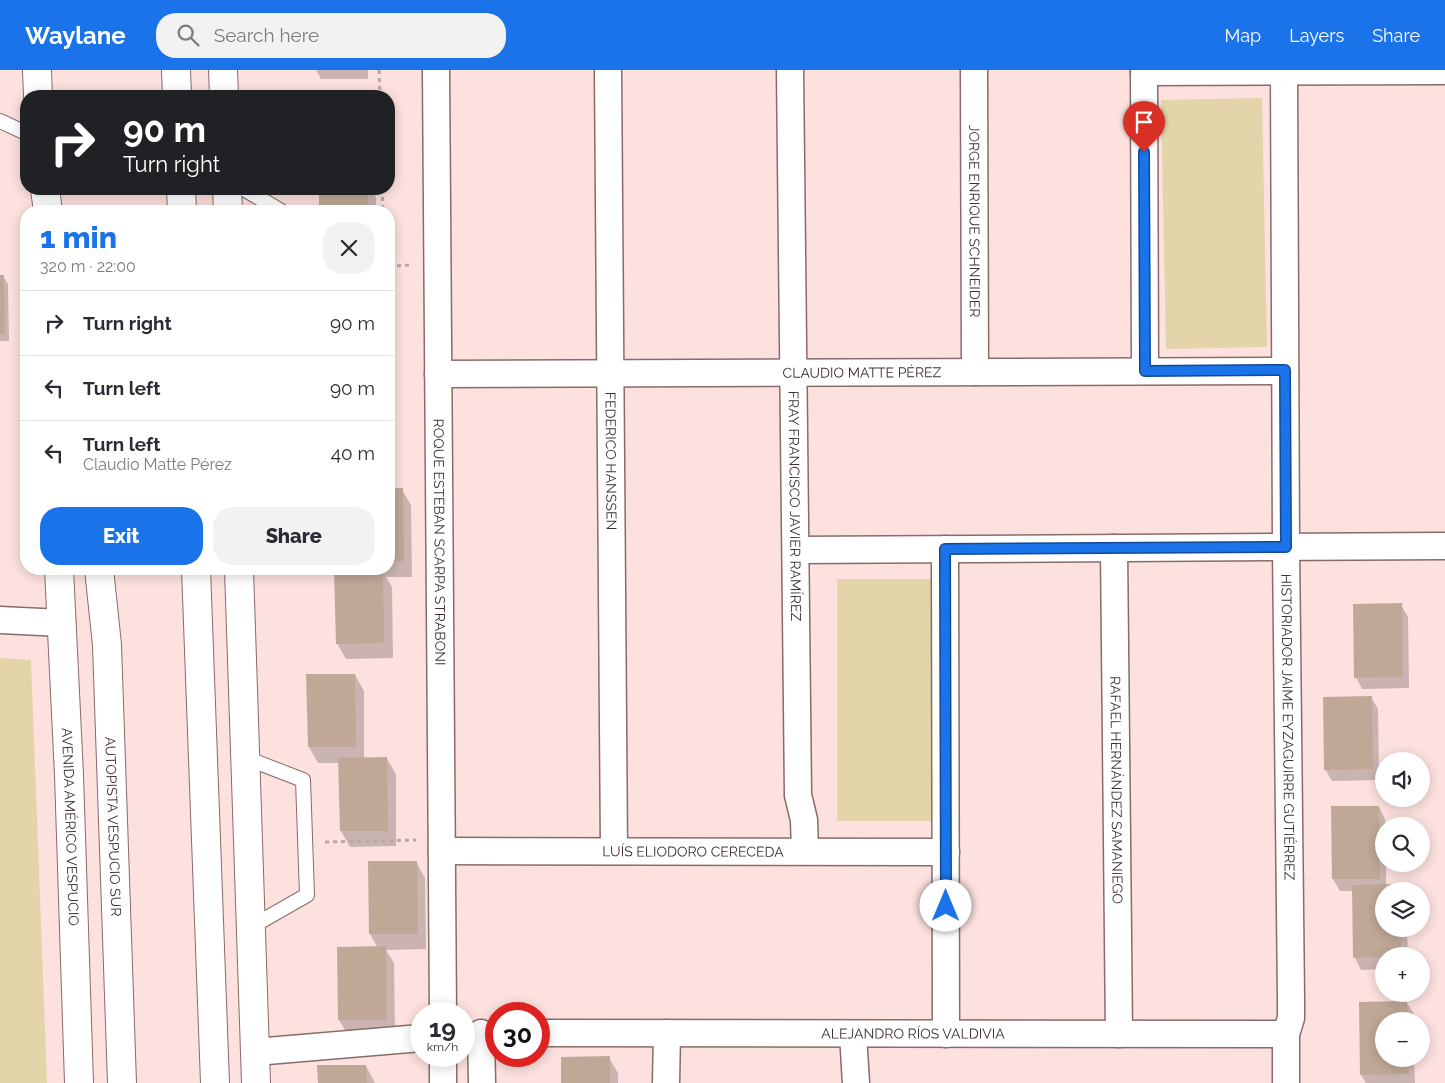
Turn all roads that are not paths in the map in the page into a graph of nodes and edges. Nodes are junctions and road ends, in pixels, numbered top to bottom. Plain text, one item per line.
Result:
1 (37, 70) edge
2 (176, 70) edge
3 (223, 70) edge
4 (436, 70) edge
5 (608, 70) edge
6 (790, 70) edge
7 (974, 70) edge
8 (1445, 70) edge
9 (1144, 71) edge
10 (1284, 71) junction
11 (38, 90) edge
12 (177, 90) edge
13 (224, 90) edge
14 (0, 121) edge
15 (20, 130) edge
16 (254, 195) edge
17 (271, 205) edge
18 (1285, 370) junction
19 (1145, 371) junction
20 (975, 372) junction
21 (794, 373) junction
22 (438, 374) junction
23 (610, 374) junction
24 (1445, 546) edge
25 (1286, 547) junction
26 (1114, 548) junction
27 (945, 549) junction
28 (796, 550) junction
29 (59, 575) edge
30 (100, 575) edge
31 (196, 575) edge
32 (240, 575) edge
33 (0, 620) edge
34 (62, 624) junction
35 (246, 758) junction
36 (442, 845) junction
37 (804, 851) junction
38 (614, 852) junction
39 (946, 852) junction
40 (251, 927) junction
41 (443, 1002) edge
42 (550, 1033) edge
43 (480, 1034) edge
44 (667, 1034) junction
45 (854, 1034) junction
46 (946, 1034) junction
47 (1119, 1034) junction
48 (1286, 1034) junction
49 (410, 1039) edge
50 (255, 1052) junction
51 (443, 1067) edge
52 (79, 1083) edge
53 (122, 1083) edge
54 (215, 1083) edge
55 (256, 1083) edge
56 (443, 1083) edge
57 (482, 1083) edge
58 (666, 1083) edge
59 (856, 1083) edge
60 (1286, 1083) edge

1 - 11 main road
2 - 12 main road
3 - 13 main road
4 - 22 street, ROQUE ESTEBAN SCARPA STRABONI
5 - 23 street, FEDERICO HANSSEN
6 - 21 street, FRAY FRANCISCO JAVIER RAMÍREZ
7 - 20 street, JORGE ENRIQUE SCHNEIDER
8 - 10 street
9 - 10 street
9 - 19 street
10 - 18 street, HISTORIADOR JAIME EYZAGUIRRE GUTIÉRREZ
14 - 15 lane
16 - 17 lane
18 - 19 street, CLAUDIO MATTE PÉREZ
18 - 25 street, HISTORIADOR JAIME EYZAGUIRRE GUTIÉRREZ
19 - 20 street, CLAUDIO MATTE PÉREZ
20 - 21 street, CLAUDIO MATTE PÉREZ
21 - 23 street, CLAUDIO MATTE PÉREZ
21 - 28 street, FRAY FRANCISCO JAVIER RAMÍREZ
22 - 23 street, CLAUDIO MATTE PÉREZ
22 - 36 street, ROQUE ESTEBAN SCARPA STRABONI
23 - 38 street, FEDERICO HANSSEN
24 - 25 street
25 - 26 street
25 - 48 street, HISTORIADOR JAIME EYZAGUIRRE GUTIÉRREZ
26 - 27 street
26 - 47 street, RAFAEL HERNÁNDEZ SAMANIEGO
27 - 28 street
27 - 39 street
28 - 37 street, FRAY FRANCISCO JAVIER RAMÍREZ
29 - 34 main road, AVENIDA AMÉRICO VESPUCIO
30 - 53 main road, AUTOPISTA VESPUCIO SUR
31 - 54 main road
32 - 35 main road
33 - 34 street
34 - 52 main road, AVENIDA AMÉRICO VESPUCIO
35 - 40 main road
35 - 40 lane
36 - 38 street, LUÍS ELIODORO CERECEDA
36 - 41 street, ROQUE ESTEBAN SCARPA STRABONI
37 - 38 street, LUÍS ELIODORO CERECEDA
37 - 39 street, LUÍS ELIODORO CERECEDA
39 - 46 street
40 - 50 main road
42 - 44 street, ALEJANDRO RÍOS VALDIVIA
43 - 57 street
44 - 45 street, ALEJANDRO RÍOS VALDIVIA
44 - 58 street
45 - 46 street, ALEJANDRO RÍOS VALDIVIA
45 - 59 street
46 - 47 street, ALEJANDRO RÍOS VALDIVIA
47 - 48 street, ALEJANDRO RÍOS VALDIVIA
48 - 60 street, HISTORIADOR JAIME EYZAGUIRRE GUTIÉRREZ
49 - 50 street
50 - 55 main road
51 - 56 street

